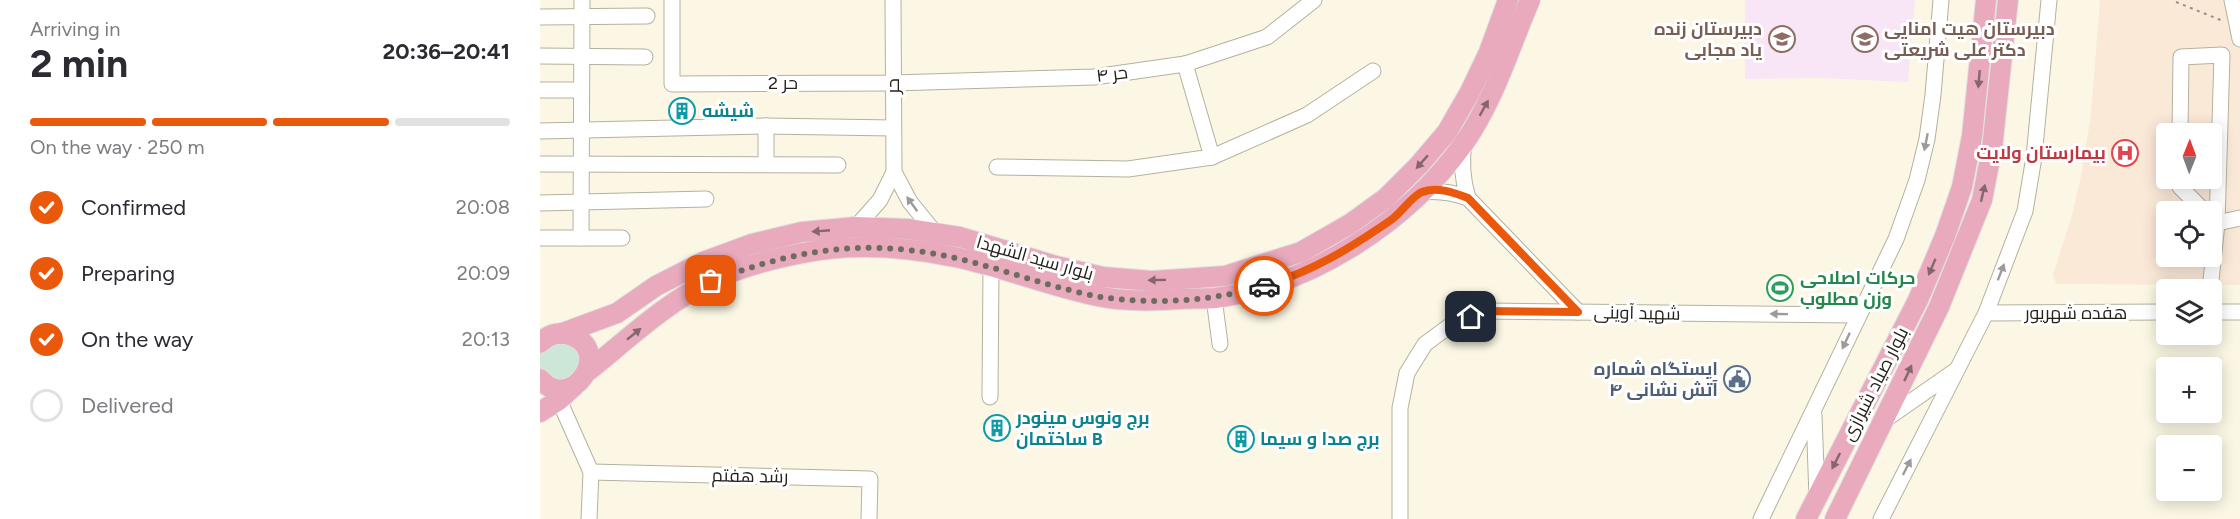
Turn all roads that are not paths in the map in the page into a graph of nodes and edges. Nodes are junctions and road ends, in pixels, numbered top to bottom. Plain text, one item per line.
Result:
1 (582, 0) edge
2 (672, 0) edge
3 (893, 0) edge
4 (1314, 0) edge
5 (1508, 0) edge
6 (1530, 0) edge
7 (1941, 0) edge
8 (1986, 0) edge
9 (2008, 0) edge
10 (2049, 0) edge
11 (2232, 0) edge
12 (646, 16) dead end
13 (540, 17) edge
14 (582, 17) junction
15 (2240, 39) edge
16 (540, 56) edge
17 (582, 57) junction
18 (645, 57) dead end
19 (1185, 64) junction
20 (1373, 71) dead end
21 (893, 83) junction
22 (540, 90) edge
23 (581, 90) junction
24 (2181, 123) edge
25 (2219, 123) edge
26 (766, 126) junction
27 (893, 128) junction
28 (540, 131) edge
29 (581, 131) junction
30 (1464, 143) junction
31 (1212, 157) junction
32 (540, 164) edge
33 (581, 164) junction
34 (766, 164) junction
35 (838, 165) dead end
36 (997, 167) dead end
37 (894, 172) junction
38 (2182, 189) edge
39 (1421, 192) junction
40 (1468, 198) junction
41 (706, 199) dead end
42 (2194, 201) edge
43 (540, 203) edge
44 (581, 203) junction
45 (2240, 218) edge
46 (2222, 219) edge
47 (856, 227) junction
48 (936, 234) junction
49 (540, 238) edge
50 (581, 238) junction
51 (622, 238) dead end
52 (991, 267) junction
53 (1244, 270) junction
54 (1199, 278) junction
55 (1251, 290) junction
56 (1209, 298) junction
57 (1578, 312) junction
58 (2156, 312) edge
59 (2222, 312) edge
60 (2240, 312) edge
61 (1986, 313) junction
62 (1858, 315) junction
63 (549, 335) edge
64 (1220, 344) dead end
65 (1956, 370) junction
66 (588, 371) junction
67 (540, 379) edge
68 (573, 387) junction
69 (990, 397) dead end
70 (559, 400) junction
71 (540, 412) edge
72 (1814, 412) junction
73 (1886, 418) junction
74 (591, 472) junction
75 (1817, 498) junction
76 (589, 519) edge
77 (869, 519) edge
78 (1400, 519) edge
79 (1761, 519) edge
80 (1806, 519) edge
81 (1835, 519) edge
82 (1881, 519) edge

1 - 14 street
2 - 21 street, حر 2
3 - 21 street, حر
4 - 19 street, حر ۴
5 -> 53 main road, بلوار سید الشهدا
30 -> 6 main road, بلوار سید الشهدا
7 -> 62 street
8 -> 75 main road, بلوار صیاد شیرازی
73 -> 9 main road, بلوار صیاد شیرازی
61 -> 10 street
11 - 15 street
12 - 14 street
13 - 14 street
14 - 17 street
16 - 17 street
17 - 18 street
17 - 23 street
19 - 21 street, حر ۴
19 - 31 street
20 - 31 street
21 - 27 street, حر
22 - 23 street
23 - 29 street
24 - 25 street
26 - 27 street
26 - 29 street
26 - 34 street
27 - 37 street, حر
28 - 29 street
29 - 33 street
30 - 39 main road, بلوار سید الشهدا
30 - 40 street
31 - 36 street
32 - 33 street
33 - 34 street
33 - 44 street
34 - 35 street
37 - 47 street, حر
48 -> 37 street, حر
38 - 42 street
39 - 40 street
39 - 55 main road, بلوار سید الشهدا
40 - 57 street
41 - 44 street
43 - 44 street
44 - 50 street
45 - 46 street
47 - 48 main road, بلوار سید الشهدا
47 -> 63 main road, بلوار سید الشهدا
54 -> 48 main road, بلوار سید الشهدا
49 - 50 street
50 - 51 street
52 - 56 main road, بلوار سید الشهدا
66 -> 52 main road, بلوار سید الشهدا
52 - 69 street
53 - 54 main road, بلوار سید الشهدا
53 - 55 main road
54 - 56 main road
55 - 56 main road, بلوار سید الشهدا
56 - 64 street
62 -> 57 street, شهید آوینی
57 - 78 street, شهید آوینی
58 - 61 street, هفده شهریور
59 - 60 street
61 - 65 street
62 -> 72 street
63 - 66 main road
65 - 73 street
82 -> 65 street
66 - 68 main road, بلوار سید الشهدا
67 - 68 main road
68 - 70 main road
70 - 71 main road
70 - 74 street
72 - 75 street
72 - 79 street
73 - 81 main road, بلوار صیاد شیرازی
74 - 76 street
74 - 77 street, رشد هفتم
75 - 80 main road, بلوار صیاد شیرازی

